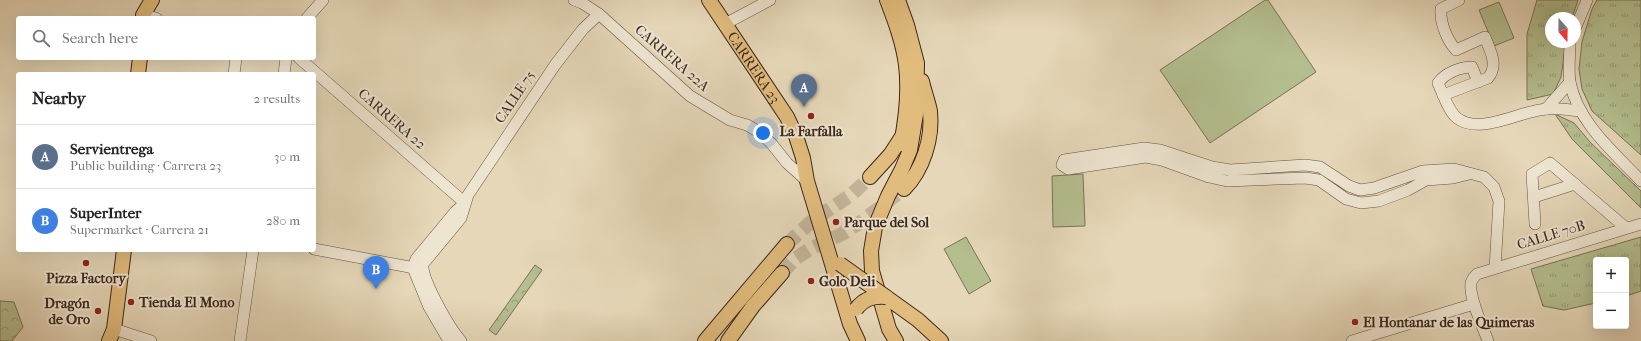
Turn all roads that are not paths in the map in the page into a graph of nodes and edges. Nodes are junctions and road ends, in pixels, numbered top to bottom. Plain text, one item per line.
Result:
1 (152, 0) edge
2 (323, 0) edge
3 (574, 0) edge
4 (709, 0) edge
5 (770, 0) edge
6 (887, 0) edge
7 (898, 0) edge
8 (1458, 0) edge
9 (1587, 0) edge
10 (599, 14) junction
11 (1581, 14) edge
12 (147, 16) edge
13 (309, 16) edge
14 (725, 24) junction
15 (1570, 48) edge
16 (140, 60) edge
17 (236, 60) edge
18 (286, 60) edge
19 (301, 60) edge
20 (917, 63) junction
21 (138, 72) edge
22 (234, 72) edge
23 (284, 72) edge
24 (315, 72) edge
25 (316, 73) edge
26 (1478, 82) junction
27 (1570, 82) junction
28 (1443, 95) junction
29 (1546, 109) junction
30 (1581, 111) junction
31 (903, 135) junction
32 (1469, 174) junction
33 (870, 177) tunnel mouth
34 (1641, 180) edge
35 (807, 181) junction
36 (1575, 184) junction
37 (904, 189) tunnel mouth
38 (1534, 197) junction
39 (465, 203) junction
40 (1535, 224) dead end
41 (1641, 224) edge
42 (1621, 230) junction
43 (787, 244) tunnel mouth
44 (316, 249) edge
45 (829, 251) junction
46 (124, 252) edge
47 (253, 252) edge
48 (417, 268) junction
49 (1495, 268) junction
50 (782, 273) tunnel mouth
51 (889, 300) junction
52 (1474, 304) junction
53 (850, 324) junction
54 (112, 335) edge
55 (151, 341) edge
56 (240, 341) edge
57 (449, 341) edge
58 (461, 341) edge
59 (704, 341) edge
60 (728, 341) edge
61 (858, 341) edge
62 (886, 341) edge
63 (896, 341) edge
64 (941, 341) edge
65 (1352, 341) edge
66 (1488, 341) edge

1 - 12 main road
2 - 13 street
3 - 10 street, CARRERA 22A
4 - 14 main road, CARRERA 23
5 - 14 street
6 - 31 main road
7 - 20 main road
8 - 26 street
9 - 11 street
10 - 35 street, CARRERA 22A
10 - 39 street, CALLE 75
14 - 35 main road, CARRERA 23
15 - 27 street
16 - 21 main road
17 - 22 street
18 - 23 street
19 - 24 street, CARRERA 22
20 - 37 main road
20 - 63 main road
25 - 39 street, CARRERA 22
26 - 28 street
26 - 28 street
27 - 29 street
27 - 30 street
28 - 29 street
29 - 30 street
30 - 34 street
31 - 33 main road
31 - 62 main road
32 - 32 street
32 - 49 street
35 - 45 main road, CARRERA 23
36 - 38 street
36 - 38 street
36 - 42 street
38 - 40 street
39 - 48 street, CALLE 75
41 - 42 street, CALLE 70B
42 - 49 street, CALLE 70B
43 - 59 main road
44 - 48 street
45 - 51 main road, CARRERA 23, bridge
45 - 53 main road, CARRERA 23
46 - 54 main road
47 - 56 street
48 - 57 street
48 - 58 street
49 - 52 street, CALLE 70B
50 - 60 main road
51 - 53 main road, bridge
51 - 64 main road, CARRERA 23
52 - 65 street
52 - 66 street
53 - 61 main road, CARRERA 23
54 - 55 street

